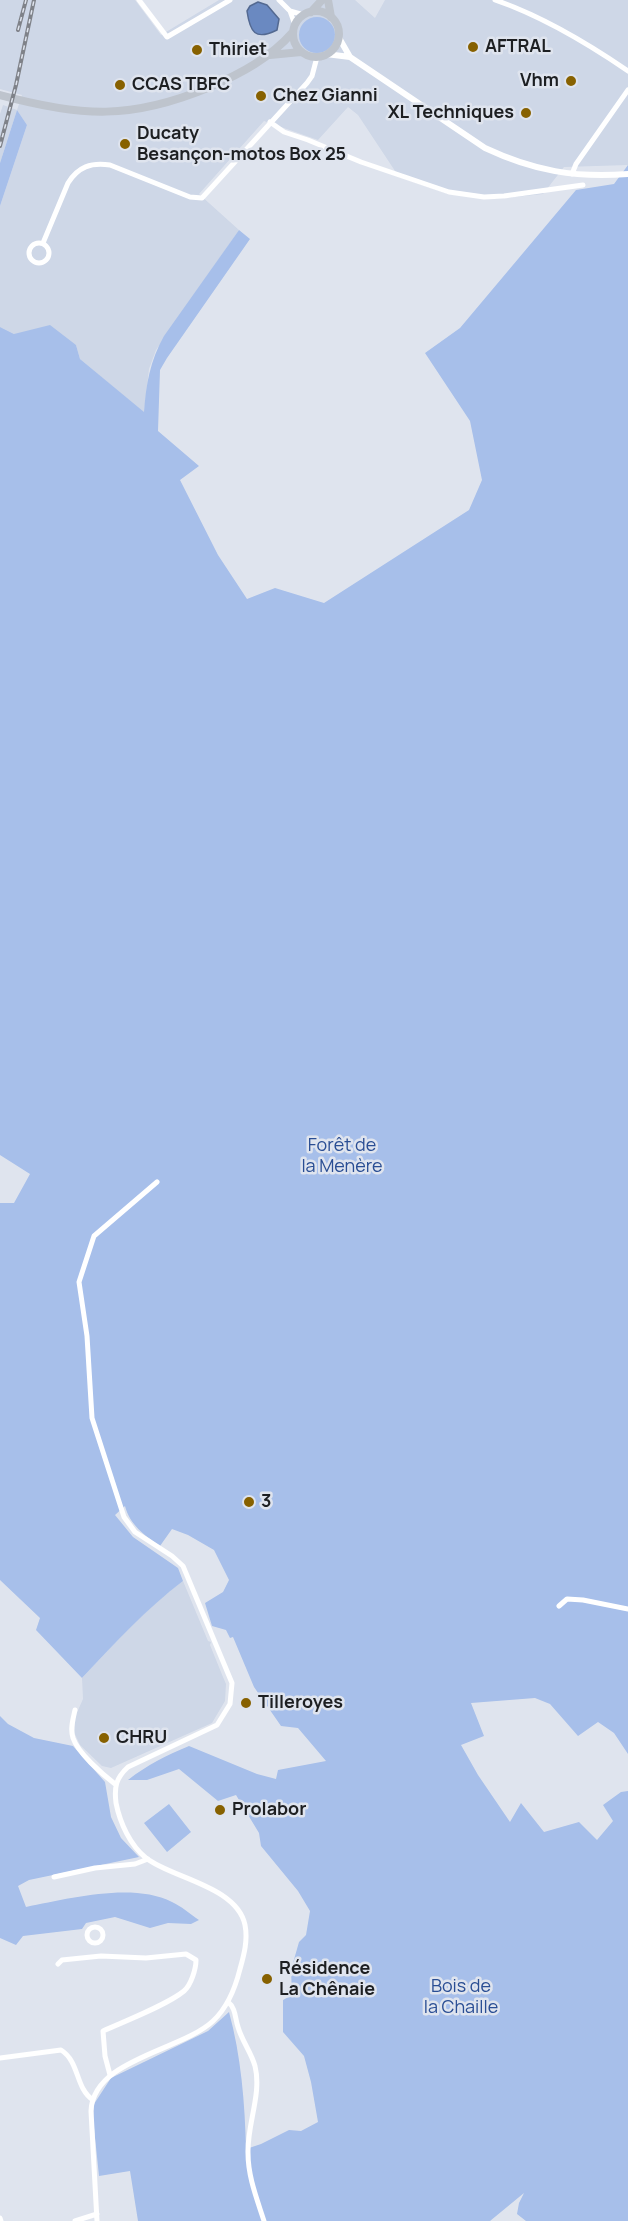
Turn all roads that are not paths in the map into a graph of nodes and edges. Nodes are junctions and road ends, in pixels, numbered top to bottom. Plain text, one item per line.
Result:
1 (139, 0) edge
2 (230, 0) edge
3 (279, 0) edge
4 (322, 0) edge
5 (328, 0) edge
6 (495, 0) edge
7 (290, 11) junction
8 (308, 13) junction
9 (332, 18) junction
10 (294, 28) junction
11 (339, 36) junction
12 (301, 52) junction
13 (326, 54) junction
14 (270, 55) junction
15 (317, 57) junction
16 (350, 57) junction
17 (628, 71) edge
18 (628, 90) edge
19 (0, 95) edge
20 (270, 122) junction
21 (573, 174) junction
22 (628, 174) edge
23 (583, 184) dead end
24 (43, 243) dead end
25 (157, 1182) dead end
26 (559, 1606) dead end
27 (628, 1609) edge
28 (75, 1710) dead end
29 (115, 1784) junction
30 (148, 1859) junction
31 (54, 1877) dead end
32 (97, 1943) dead end
33 (101, 1956) junction
34 (58, 1964) dead end
35 (228, 2002) junction
36 (0, 2058) edge
37 (110, 2075) junction
38 (93, 2100) junction
39 (97, 2218) edge
40 (75, 2221) edge
41 (264, 2221) edge

1 - 2 street
3 - 7 street
4 - 8 main road
5 - 9 main road
6 - 17 street
7 - 8 street
7 - 10 street
8 - 9 main road
8 - 10 main road
9 - 11 main road
10 - 12 main road
10 - 14 main road
11 - 13 main road
11 - 16 street
12 - 14 main road
12 - 15 main road
13 - 15 main road
13 - 16 street
14 - 19 main road
15 - 20 street
16 - 21 street
18 - 21 street
20 - 23 street
20 - 24 street
21 - 22 street
25 - 29 street
26 - 27 street
28 - 29 street
29 - 30 street
30 - 31 street
30 - 35 street
32 - 33 street
33 - 34 street
33 - 37 street
35 - 37 street
35 - 41 street
36 - 38 street
37 - 38 street
38 - 39 street
39 - 40 street

